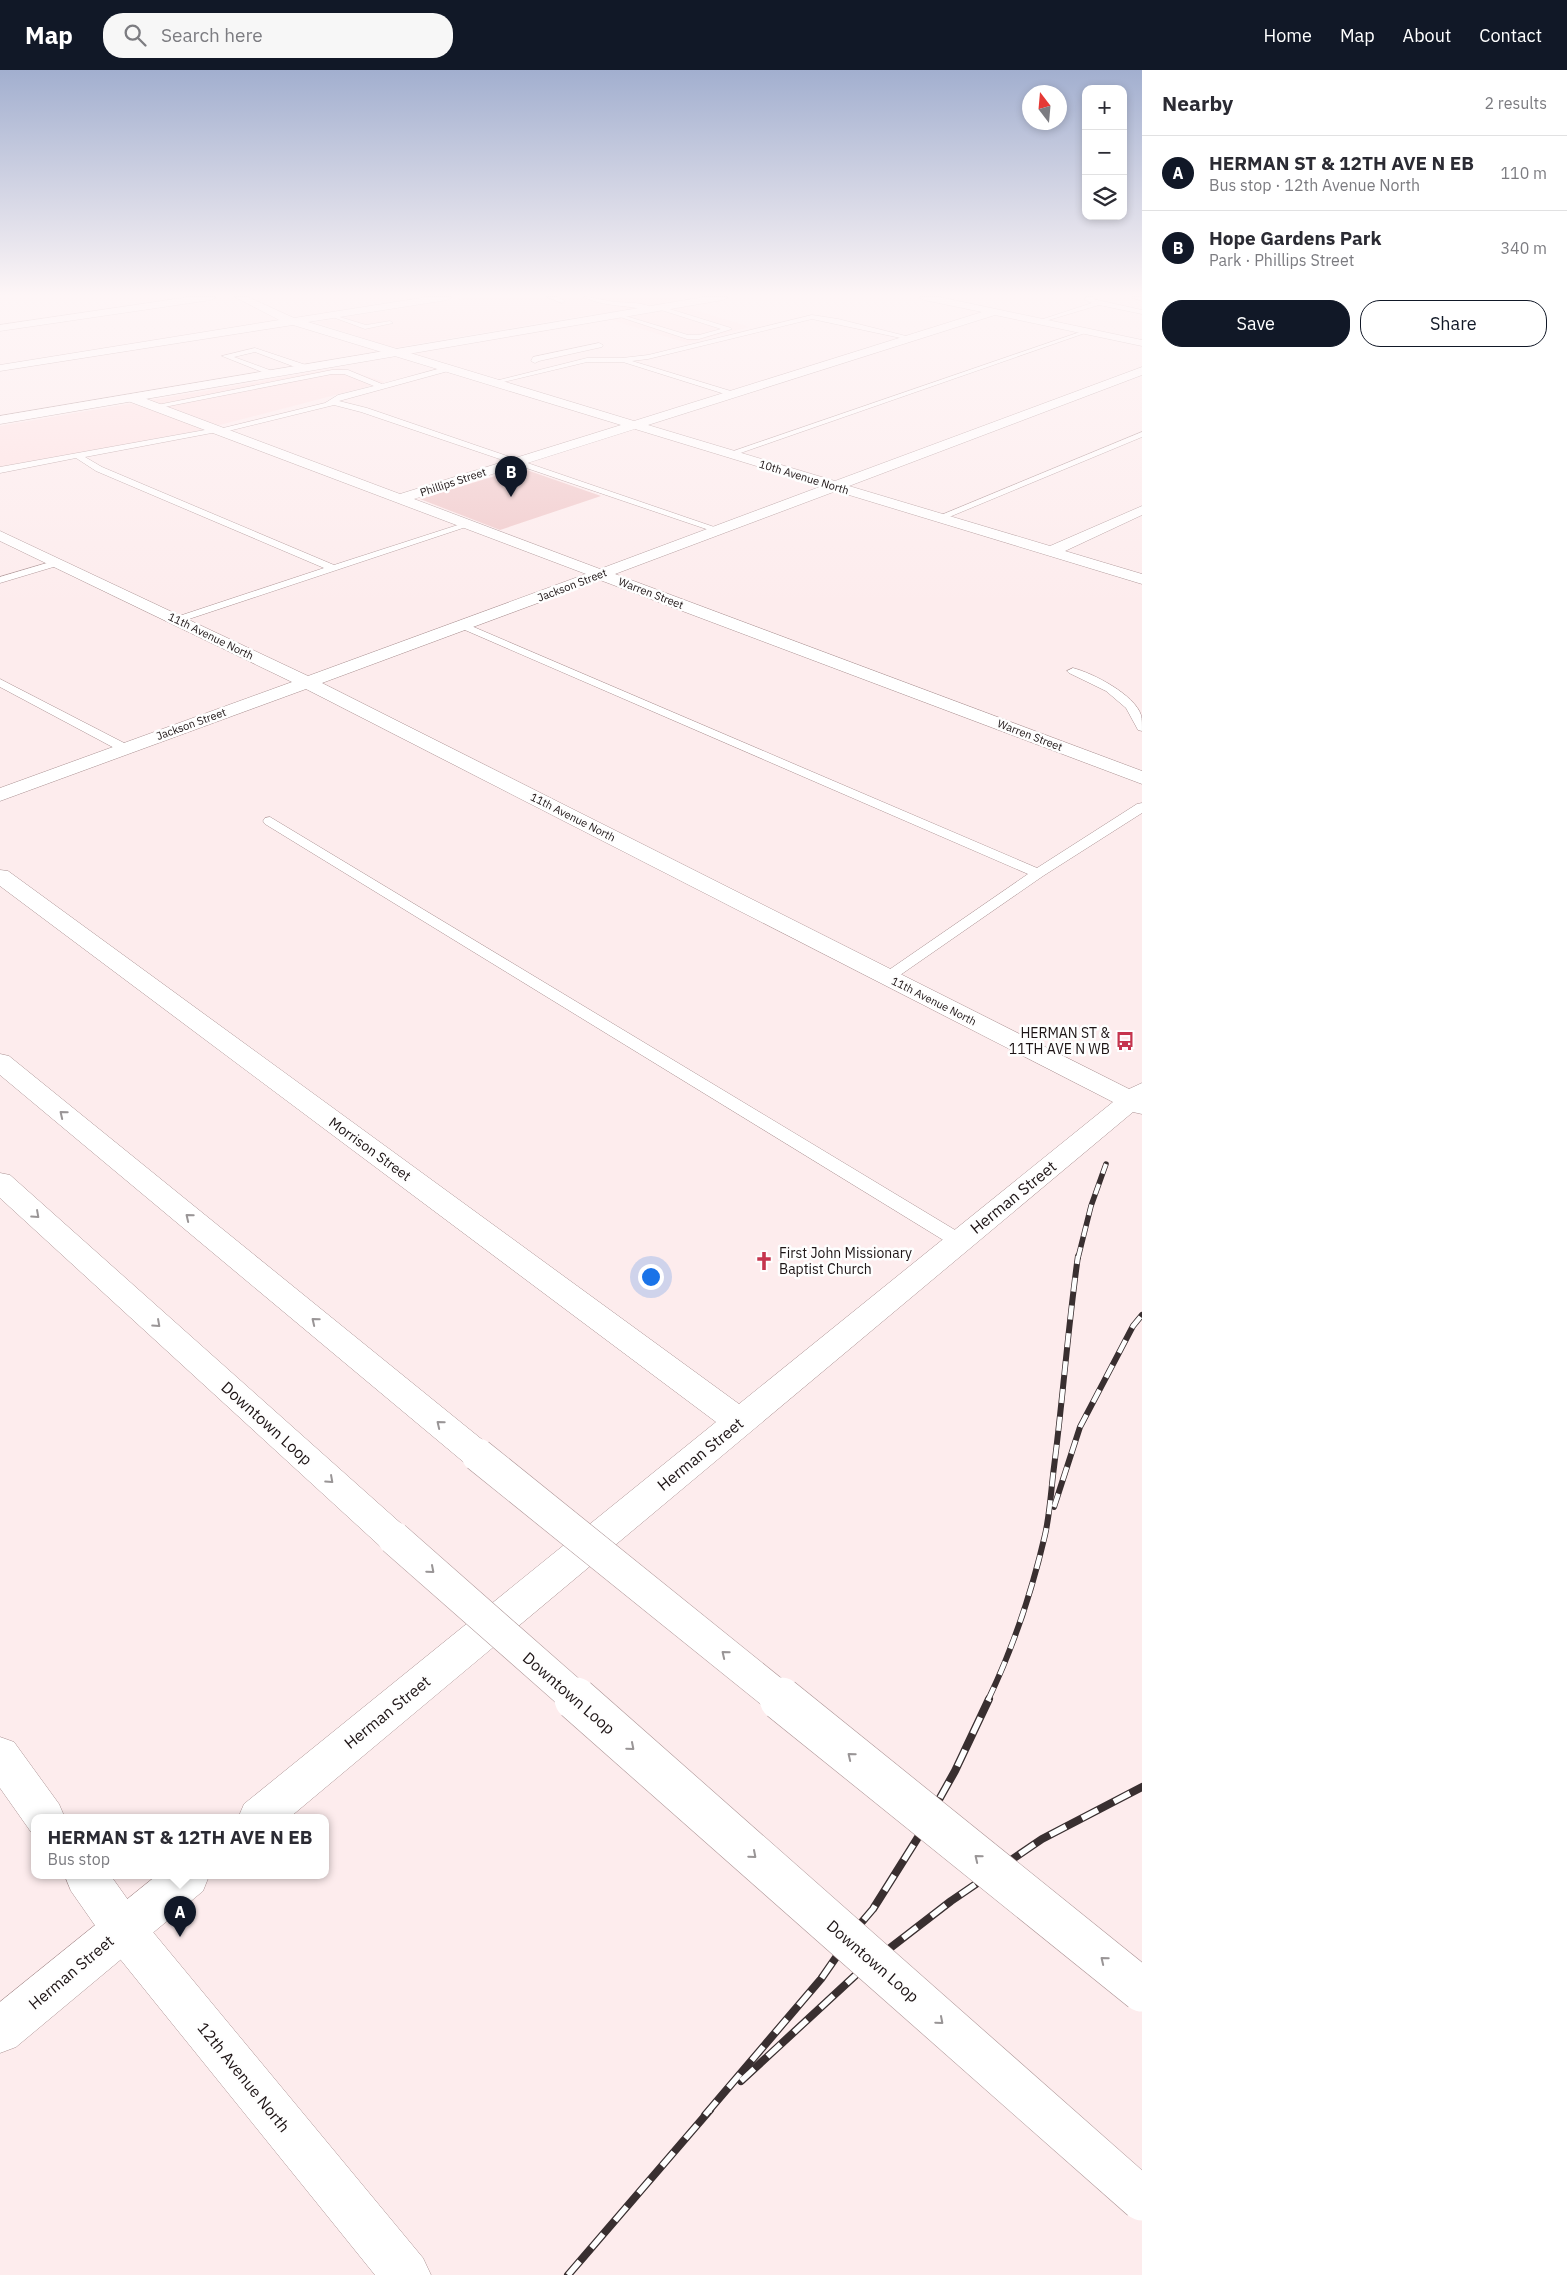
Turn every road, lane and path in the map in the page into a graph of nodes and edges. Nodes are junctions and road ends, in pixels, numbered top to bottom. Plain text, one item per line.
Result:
1 (119, 400) edge
2 (137, 400) edge
3 (181, 400) edge
4 (555, 400) edge
5 (712, 400) edge
6 (887, 400) edge
7 (1065, 400) edge
8 (332, 402) joint
9 (156, 407) junction
10 (3, 417) edge
11 (635, 424) junction
12 (218, 431) junction
13 (1142, 434) edge
14 (729, 454) junction
15 (78, 456) junction
16 (516, 462) junction
17 (0, 470) edge
18 (836, 486) junction
19 (399, 499) junction
20 (1142, 510) edge
21 (939, 518) junction
22 (470, 524) junction
23 (718, 530) junction
24 (0, 535) edge
25 (1049, 552) junction
26 (57, 563) junction
27 (334, 569) junction
28 (601, 574) junction
29 (0, 580) edge
30 (1142, 580) edge
31 (177, 620) junction
32 (462, 625) junction
33 (1073, 671) dead end
34 (0, 682) edge
35 (307, 682) junction
36 (1139, 715) edge
37 (1142, 727) edge
38 (124, 748) junction
39 (1142, 778) edge
40 (0, 795) edge
41 (1142, 807) edge
42 (270, 821) dead end
43 (1038, 873) junction
44 (0, 876) edge
45 (888, 978) junction
46 (0, 1062) edge
47 (1138, 1099) edge
48 (0, 1182) edge
49 (959, 1241) junction
50 (740, 1422) junction
51 (0, 1755) edge
52 (42, 1814) edge
53 (263, 1814) edge
54 (88, 1879) edge
55 (184, 1879) edge
56 (123, 1928) junction
57 (1142, 1990) edge
58 (0, 2031) edge
59 (1142, 2199) edge
60 (406, 2275) edge

1 - 10 main road
2 - 9 main road, Warren Street
3 - 9 lane
4 - 11 main road, 10th Avenue North
5 - 11 main road, Phillips Street
6 - 14 lane
7 - 18 main road, Jackson Street
8 - 12 lane
8 - 16 lane
9 - 12 main road, Warren Street
11 - 14 main road, 10th Avenue North
11 - 16 main road, Phillips Street
12 - 15 lane
12 - 19 main road, Warren Street
13 - 21 lane
14 - 18 main road, 10th Avenue North
15 - 17 lane
15 - 27 lane
16 - 19 main road, Phillips Street
16 - 23 lane
18 - 21 main road, 10th Avenue North
18 - 23 main road, Jackson Street
19 - 22 main road, Warren Street
20 - 25 main road
21 - 25 main road, 10th Avenue North
22 - 27 lane
22 - 28 main road, Warren Street
23 - 28 main road, Jackson Street
24 - 26 main road, 11th Avenue North
25 - 30 main road, 10th Avenue North
26 - 29 lane
26 - 31 main road, 11th Avenue North
27 - 31 lane
28 - 32 main road, Jackson Street
28 - 39 main road, Warren Street
31 - 35 main road, 11th Avenue North
32 - 35 main road, Jackson Street
32 - 43 lane
33 - 36 lane
34 - 38 lane
35 - 38 main road, Jackson Street
35 - 45 main road, 11th Avenue North
36 - 37 lane
38 - 40 main road, Jackson Street
41 - 43 lane
42 - 49 lane
43 - 45 lane
44 - 50 main road, Morrison Street
45 - 47 main road, 11th Avenue North
57 -> 46 main road, bridge
47 - 49 main road, Herman Street
48 -> 59 main road, Downtown Loop, bridge
49 - 50 main road, Herman Street
50 - 53 main road, Herman Street
51 - 52 main road
54 - 56 main road, 12th Avenue North
55 - 56 main road, Herman Street
56 - 58 main road, Herman Street
56 - 60 main road, 12th Avenue North

